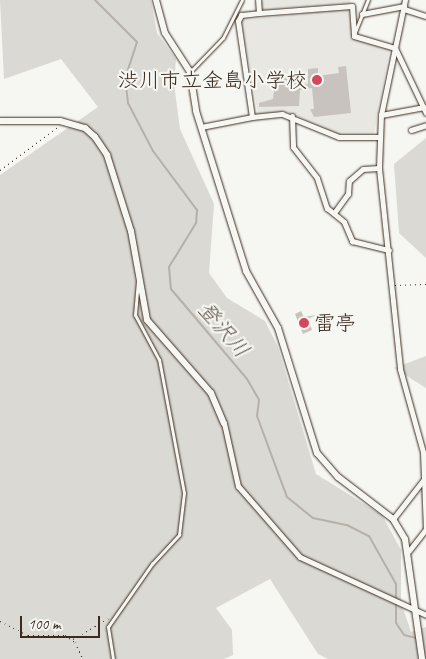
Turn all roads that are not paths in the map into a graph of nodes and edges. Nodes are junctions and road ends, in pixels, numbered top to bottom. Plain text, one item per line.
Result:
1 (156, 0) edge
2 (242, 0) edge
3 (258, 0) edge
4 (368, 0) edge
5 (352, 3) edge
6 (404, 5) edge
7 (259, 13) junction
8 (362, 14) junction
9 (426, 16) edge
10 (354, 36) junction
11 (394, 48) junction
12 (190, 72) junction
13 (425, 110) edge
14 (381, 115) junction
15 (292, 116) junction
16 (252, 117) junction
17 (0, 121) edge
18 (426, 125) edge
19 (201, 127) junction
20 (411, 130) dead end
21 (380, 137) junction
22 (379, 168) junction
23 (334, 213) junction
24 (389, 250) junction
25 (138, 280) junction
26 (224, 423) joint
27 (424, 478) junction
28 (393, 518) junction
29 (409, 551) junction
30 (416, 609) junction
31 (426, 614) edge
32 (113, 659) edge
33 (422, 659) edge

1 - 12 street
2 - 12 lane
3 - 7 street
4 - 8 lane
5 - 7 street
5 - 10 street
6 - 8 street
6 - 9 street
6 - 11 street
7 - 16 street
8 - 10 lane
10 - 11 street
11 - 13 street
11 - 14 street
12 - 19 street
13 - 14 street
14 - 21 street
15 - 16 street
15 - 21 street
15 - 23 street
16 - 19 street
17 - 25 street
18 - 20 street
19 - 28 street
21 - 22 street
22 - 23 street
22 - 24 street
23 - 24 street
24 - 27 street
25 - 26 street
25 - 32 lane
26 - 30 street
27 - 28 street
27 - 29 street
28 - 29 street
29 - 30 street
30 - 31 street
30 - 33 street

